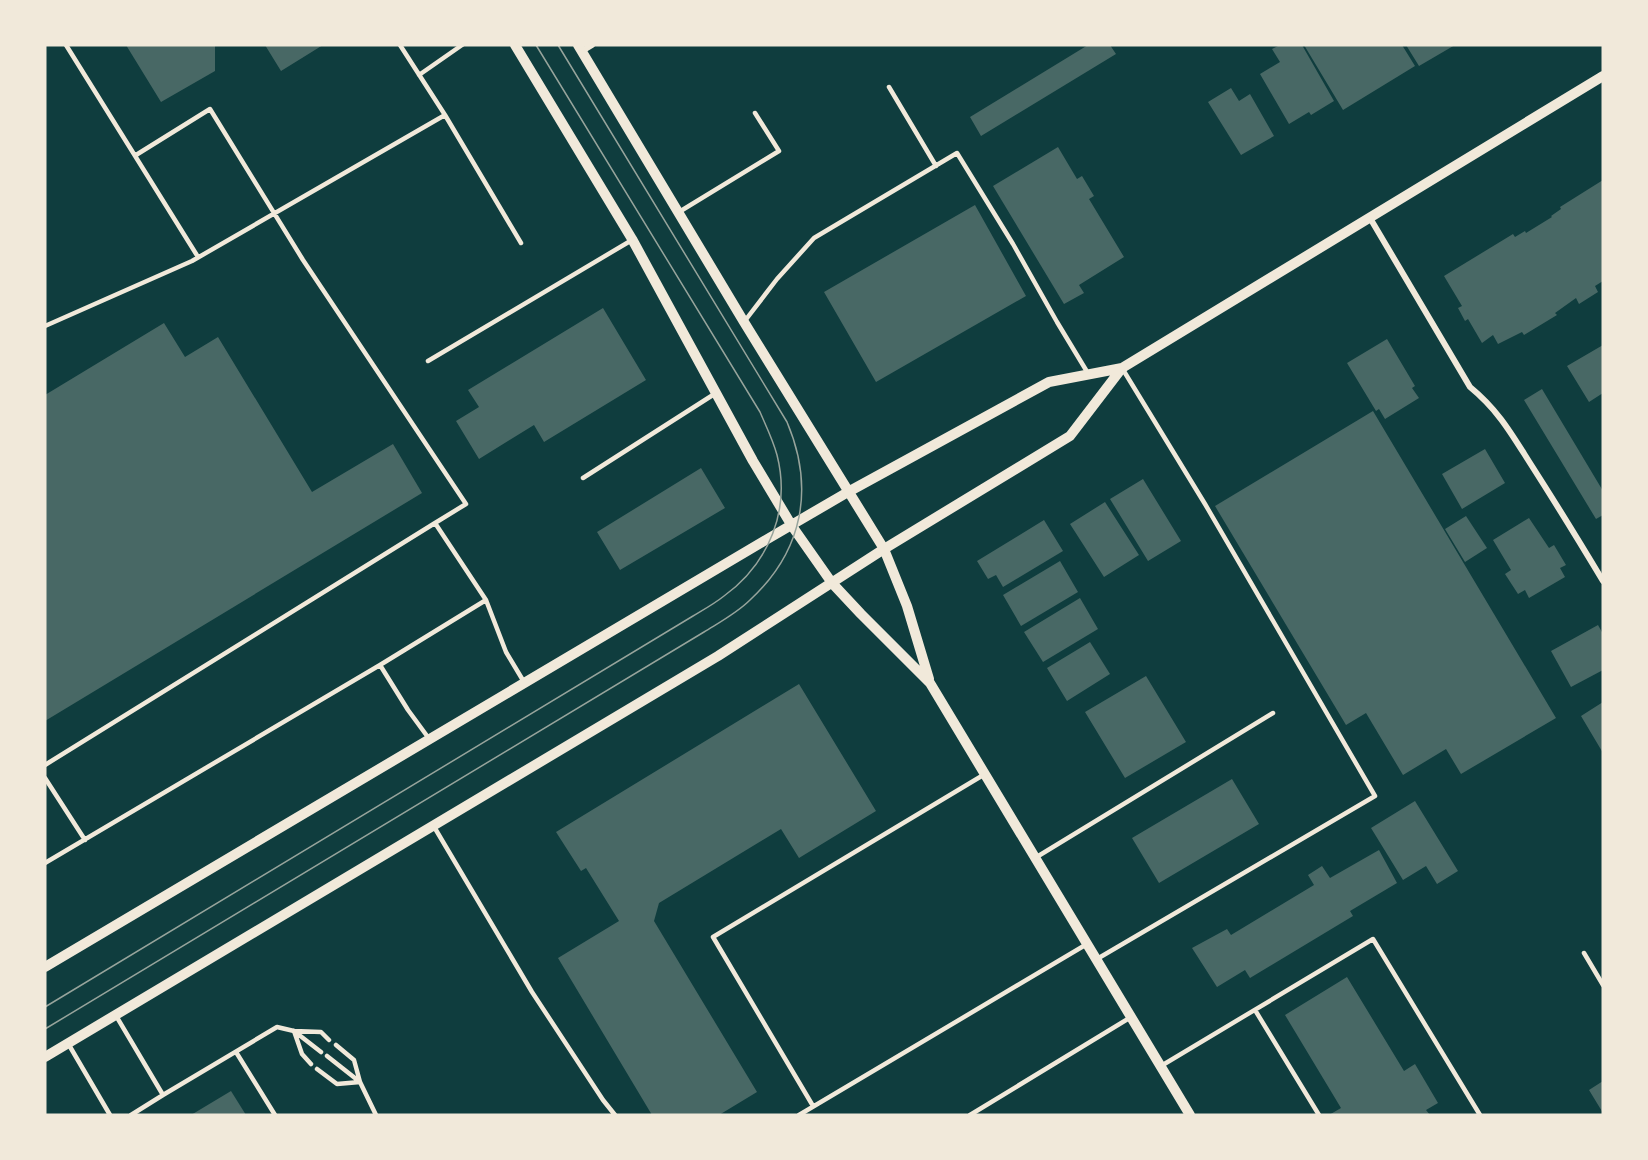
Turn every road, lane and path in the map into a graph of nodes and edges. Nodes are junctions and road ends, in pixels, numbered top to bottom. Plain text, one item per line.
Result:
1 (66, 45) edge
2 (400, 45) edge
3 (462, 45) edge
4 (515, 45) edge
5 (584, 47) edge
6 (419, 75) junction
7 (1603, 76) edge
8 (889, 87) dead end
9 (755, 113) dead end
10 (446, 115) junction
11 (136, 155) junction
12 (936, 165) junction
13 (679, 212) junction
14 (274, 213) junction
15 (1370, 218) junction
16 (633, 239) junction
17 (521, 243) dead end
18 (198, 257) junction
19 (744, 322) junction
20 (45, 326) edge
21 (428, 361) dead end
22 (1122, 368) junction
23 (1089, 375) junction
24 (716, 393) junction
25 (583, 478) dead end
26 (848, 492) junction
27 (435, 523) junction
28 (792, 526) junction
29 (884, 549) junction
30 (1603, 580) edge
31 (832, 583) junction
32 (486, 600) junction
33 (380, 665) junction
34 (930, 683) junction
35 (525, 684) junction
36 (1273, 713) dead end
37 (430, 740) junction
38 (45, 765) edge
39 (985, 774) junction
40 (45, 778) edge
41 (433, 825) junction
42 (85, 840) junction
43 (1035, 858) junction
44 (45, 863) edge
45 (1087, 944) junction
46 (1584, 953) dead end
47 (1096, 959) junction
48 (45, 967) edge
49 (1603, 985) edge
50 (1255, 1010) junction
51 (116, 1014) junction
52 (1131, 1017) junction
53 (294, 1031) junction
54 (329, 1040) dead end
55 (68, 1043) junction
56 (336, 1045) dead end
57 (236, 1052) junction
58 (321, 1052) dead end
59 (327, 1056) dead end
60 (45, 1057) edge
61 (311, 1064) dead end
62 (1161, 1066) junction
63 (317, 1069) dead end
64 (360, 1082) junction
65 (163, 1095) junction
66 (813, 1106) junction
67 (110, 1115) edge
68 (131, 1115) edge
69 (275, 1115) edge
70 (376, 1115) edge
71 (615, 1115) edge
72 (799, 1115) edge
73 (970, 1115) edge
74 (1190, 1115) edge
75 (1319, 1115) edge
76 (1480, 1115) edge

1 - 11 lane
2 - 6 lane
3 - 6 lane
4 - 16 street
5 - 13 street
6 - 10 lane
7 - 15 street
8 - 12 lane
9 - 13 lane
10 - 14 lane
10 - 17 lane
11 - 14 lane
11 - 18 lane
12 - 19 lane
12 - 23 lane
13 - 19 street
14 - 18 lane
14 - 27 lane
15 - 22 street
15 - 30 street
16 - 21 lane
16 - 24 street
18 - 20 lane
19 - 26 street
22 - 23 street
22 - 29 street
22 - 47 lane
23 - 26 street
24 - 25 lane
24 - 28 street
26 - 28 street
26 - 29 street
27 - 32 lane
27 - 38 lane
28 - 31 street
28 - 35 street
29 - 31 street
29 - 34 street
31 - 34 street
31 - 41 street
32 - 33 lane
32 - 35 lane
33 - 37 lane
33 - 42 lane
34 - 39 street
35 - 37 street
36 - 43 lane
37 - 48 street
39 - 43 street
39 - 66 lane
40 - 42 lane
41 - 51 street
41 - 71 lane
42 - 44 lane
43 - 45 street
45 - 47 street
45 - 66 lane
46 - 49 lane
47 - 52 street
50 - 62 lane
50 - 75 lane
50 - 76 lane
51 - 55 street
51 - 65 lane
52 - 62 street
52 - 73 lane
53 - 54 lane
53 - 57 lane
53 - 58 lane
53 - 61 lane
55 - 60 street
55 - 67 lane
56 - 64 lane
57 - 65 lane
57 - 69 lane
59 - 64 lane
62 - 74 street
63 - 64 lane
64 - 70 lane
65 - 68 lane
66 - 72 lane

